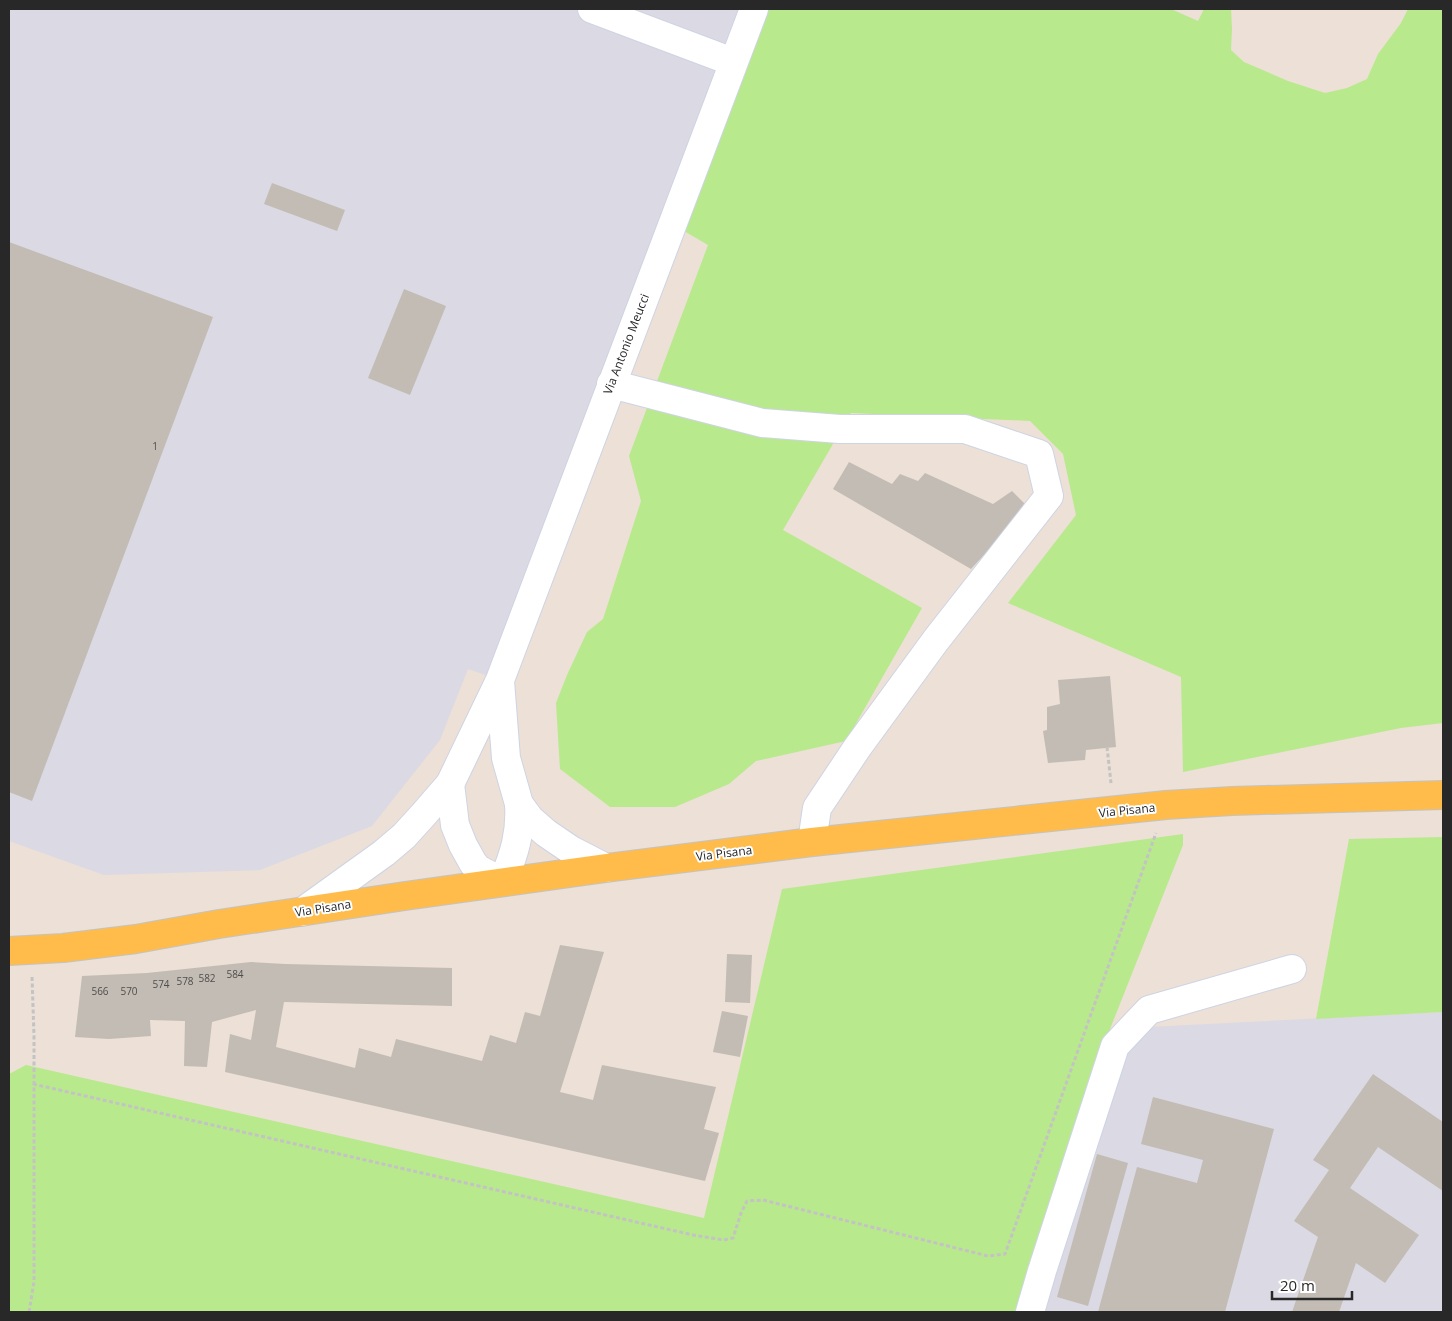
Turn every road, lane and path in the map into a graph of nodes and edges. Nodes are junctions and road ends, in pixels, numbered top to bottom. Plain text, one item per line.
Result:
1 (592, 9) edge
2 (754, 9) edge
3 (733, 62) junction
4 (611, 384) junction
5 (500, 680) junction
6 (1107, 747) dead end
7 (450, 784) junction
8 (1443, 795) edge
9 (519, 804) junction
10 (1166, 805) junction
11 (1114, 811) junction
12 (812, 842) junction
13 (606, 868) junction
14 (503, 882) junction
15 (302, 912) junction
16 (20, 951) edge
17 (1292, 969) dead end
18 (33, 1084) junction
19 (30, 1312) edge
20 (1030, 1312) edge

1 - 3 street
2 - 3 street, Via Antonio Meucci
3 - 4 street, Via Antonio Meucci
4 - 5 street, Via Antonio Meucci
4 - 12 street
5 - 7 street, Via Antonio Meucci
5 - 9 street, Via Antonio Meucci
6 - 11 path
7 - 14 street
7 - 15 street, Via Antonio Meucci
8 - 10 main road, Via Pisana
9 - 13 street, Via Antonio Meucci
9 - 14 street, Via Antonio Meucci
10 - 11 main road, Via Pisana
10 - 18 path
11 - 12 main road, Via Pisana
12 - 13 main road, Via Pisana
13 - 14 main road, Via Pisana
14 - 15 main road, Via Pisana
15 - 16 main road, Via Pisana
16 - 18 path
17 - 20 street
18 - 19 path

